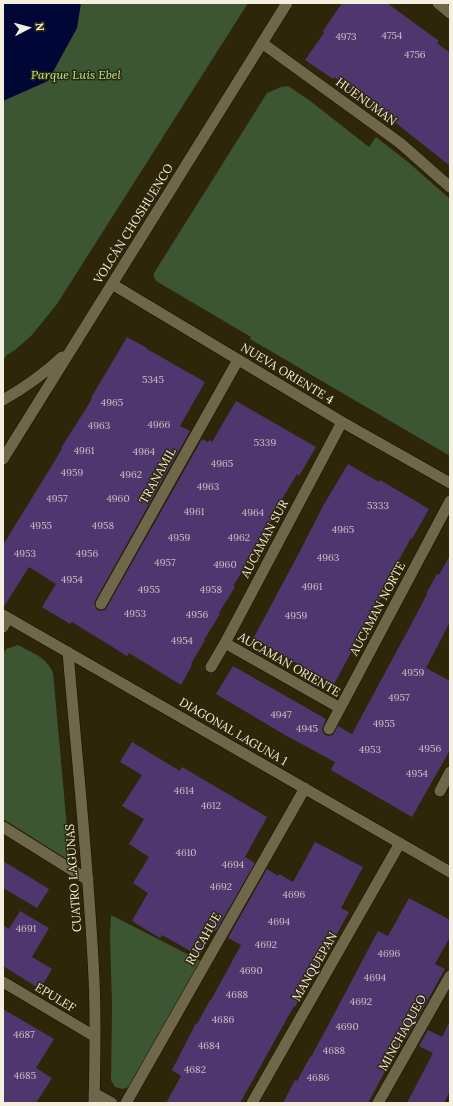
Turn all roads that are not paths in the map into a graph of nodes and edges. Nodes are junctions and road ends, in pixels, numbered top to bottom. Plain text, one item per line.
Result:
1 (287, 3) edge
2 (262, 43) junction
3 (450, 187) edge
4 (112, 284) junction
5 (72, 347) junction
6 (238, 360) junction
7 (3, 400) edge
8 (342, 422) junction
9 (4, 456) edge
10 (450, 483) edge
11 (450, 501) edge
12 (101, 604) dead end
13 (5, 620) edge
14 (225, 643) junction
15 (68, 652) junction
16 (211, 667) dead end
17 (340, 708) junction
18 (329, 729) dead end
19 (450, 772) edge
20 (305, 788) junction
21 (440, 791) dead end
22 (3, 827) edge
23 (400, 843) junction
24 (450, 872) edge
25 (88, 880) junction
26 (450, 976) edge
27 (3, 982) edge
28 (94, 1036) junction
29 (94, 1098) edge
30 (112, 1103) edge
31 (126, 1103) edge
32 (252, 1103) edge
33 (378, 1103) edge

1 - 2 street, VOLCÁN CHOSHUENCO
2 - 3 street, HUENUMAN
2 - 4 street, VOLCÁN CHOSHUENCO
4 - 5 street, VOLCÁN CHOSHUENCO
4 - 6 street, NUEVA ORIENTE 4
5 - 7 street
5 - 9 street, VOLCÁN CHOSHUENCO
6 - 8 street, NUEVA ORIENTE 4
6 - 12 street, TRANAMIL
8 - 10 street, NUEVA ORIENTE 4
8 - 14 street, AUCAMAN SUR
11 - 17 street, AUCAMAN NORTE
13 - 15 street, DIAGONAL LAGUNA 1
14 - 16 street, AUCAMAN SUR
14 - 17 street, AUCAMAN ORIENTE
15 - 20 street, DIAGONAL LAGUNA 1
15 - 25 street, CUATRO LAGUNAS
17 - 18 street, AUCAMAN NORTE
19 - 21 street
20 - 23 street, DIAGONAL LAGUNA 1
20 - 31 street, RUCAHUE
22 - 25 street
23 - 24 street, DIAGONAL LAGUNA 1
23 - 32 street, MANQUEPAN
25 - 28 street, CUATRO LAGUNAS
26 - 33 street, MINCHAQUEO
27 - 28 street, EPULEF
28 - 29 street, CUATRO LAGUNAS
29 - 30 street

